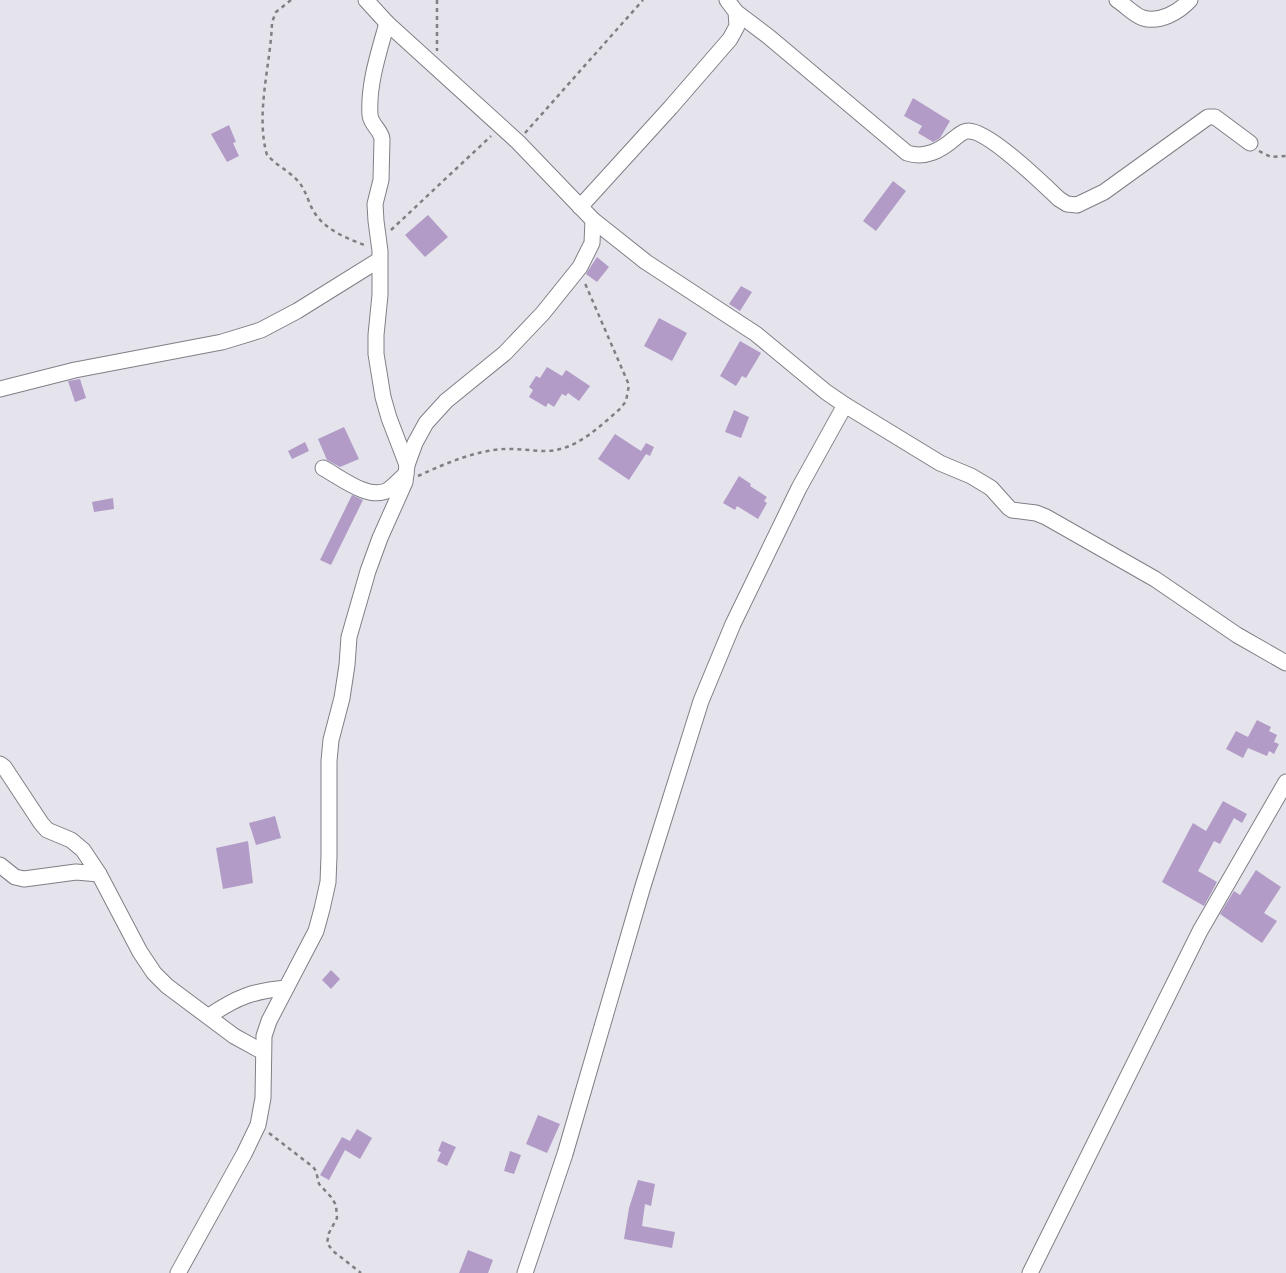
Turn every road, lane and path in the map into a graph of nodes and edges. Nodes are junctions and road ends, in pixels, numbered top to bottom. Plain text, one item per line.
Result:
1 (291, 0) edge
2 (366, 0) edge
3 (436, 0) edge
4 (643, 0) edge
5 (1117, 0) edge
6 (1190, 0) edge
7 (732, 6) edge
8 (387, 23) junction
9 (438, 70) junction
10 (501, 126) junction
11 (518, 142) junction
12 (1250, 144) joint
13 (1286, 156) edge
14 (580, 206) junction
15 (594, 220) junction
16 (380, 251) junction
17 (580, 267) junction
18 (0, 389) edge
19 (845, 405) junction
20 (324, 468) dead end
21 (406, 474) junction
22 (1286, 663) edge
23 (0, 764) edge
24 (1286, 782) edge
25 (0, 865) edge
26 (100, 874) junction
27 (286, 988) junction
28 (209, 1016) junction
29 (263, 1052) junction
30 (258, 1125) junction
31 (178, 1273) edge
32 (361, 1273) edge
33 (525, 1273) edge
34 (1030, 1273) edge

1 - 16 path
2 - 8 street
3 - 9 path
4 - 11 path
5 - 6 street
7 - 12 street
7 - 14 street
8 - 9 street
8 - 16 street
9 - 10 street
10 - 11 street
10 - 16 path
11 - 14 street
12 - 13 path
14 - 15 street
15 - 17 street
15 - 19 street
16 - 18 street
16 - 21 street
17 - 21 street
17 - 21 path
19 - 22 street
19 - 33 street
20 - 21 street
21 - 27 street
23 - 26 street
24 - 34 street
25 - 26 street
26 - 28 street
27 - 28 street
27 - 29 street
28 - 29 street
29 - 30 street
30 - 31 street
30 - 32 path

